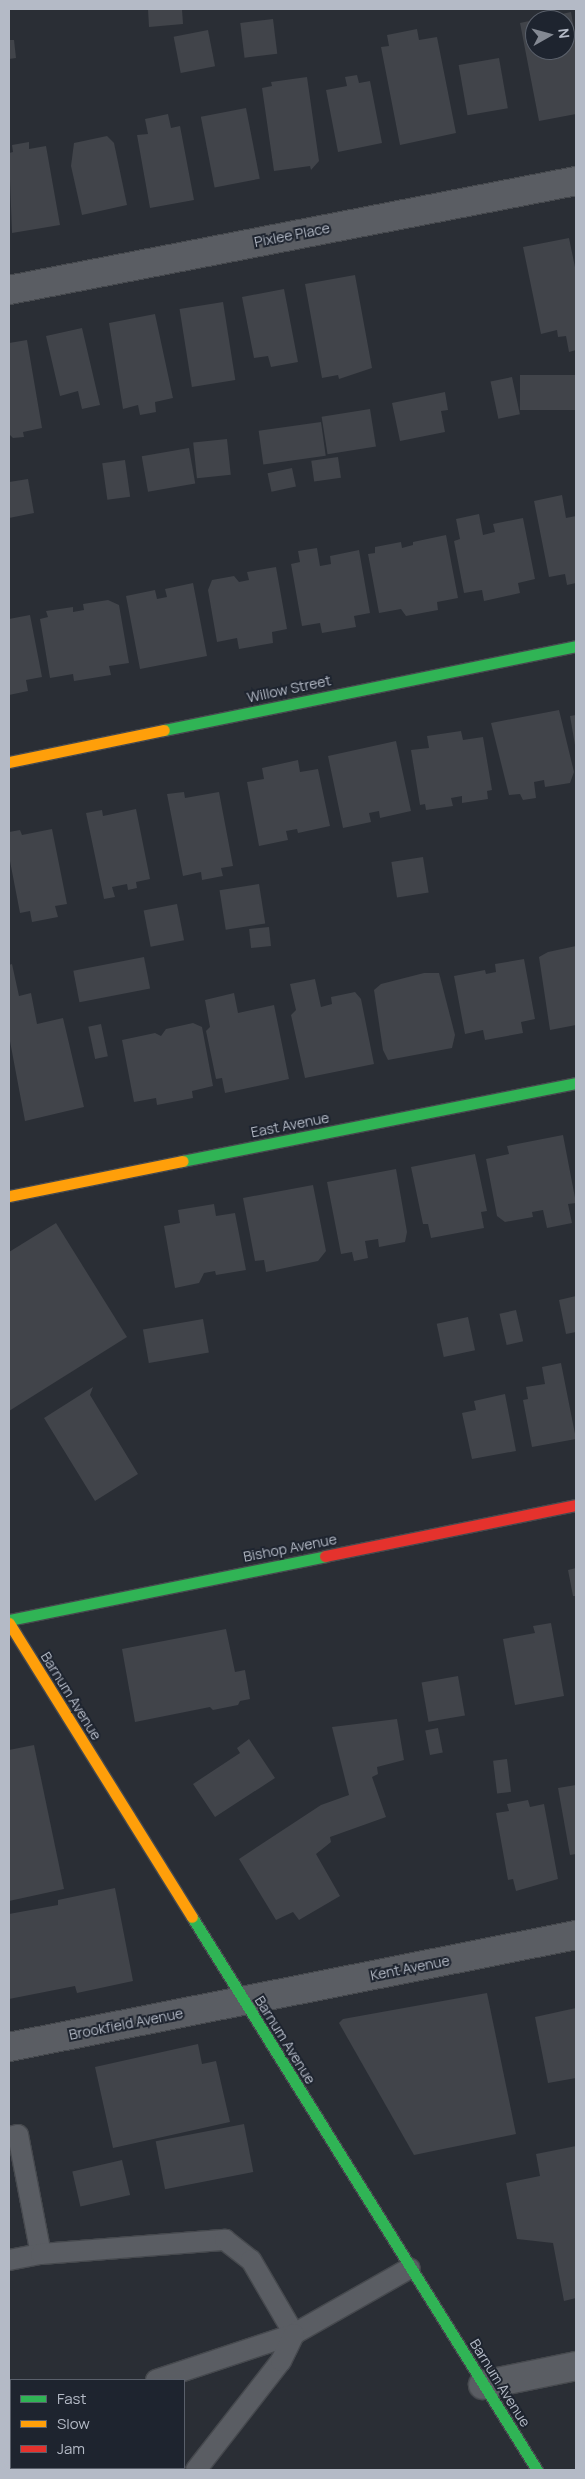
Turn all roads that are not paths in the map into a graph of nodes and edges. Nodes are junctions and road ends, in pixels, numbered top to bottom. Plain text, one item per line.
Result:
1 (576, 181) edge
2 (9, 290) edge
3 (576, 646) edge
4 (9, 762) edge
5 (576, 1083) edge
6 (9, 1196) edge
7 (576, 1505) edge
8 (9, 1622) edge
9 (576, 1935) edge
10 (244, 2002) junction
11 (9, 2046) edge
12 (9, 2137) edge
13 (41, 2254) junction
14 (9, 2260) edge
15 (410, 2268) junction
16 (294, 2334) junction
17 (576, 2366) edge
18 (159, 2379) edge
19 (483, 2385) junction
20 (196, 2470) edge
21 (537, 2470) edge

1 - 2 street, Pixlee Place
3 - 4 street, Willow Street
5 - 6 street, East Avenue
7 - 8 street, Bishop Avenue
8 - 10 street, Barnum Avenue
9 - 10 street, Kent Avenue
10 - 11 street, Brookfield Avenue
10 - 15 street, Barnum Avenue
12 - 13 lane
13 - 14 lane
13 - 16 lane
15 - 16 lane
15 - 19 street, Barnum Avenue
16 - 18 lane
16 - 20 lane
17 - 19 street
19 - 21 street, Barnum Avenue

